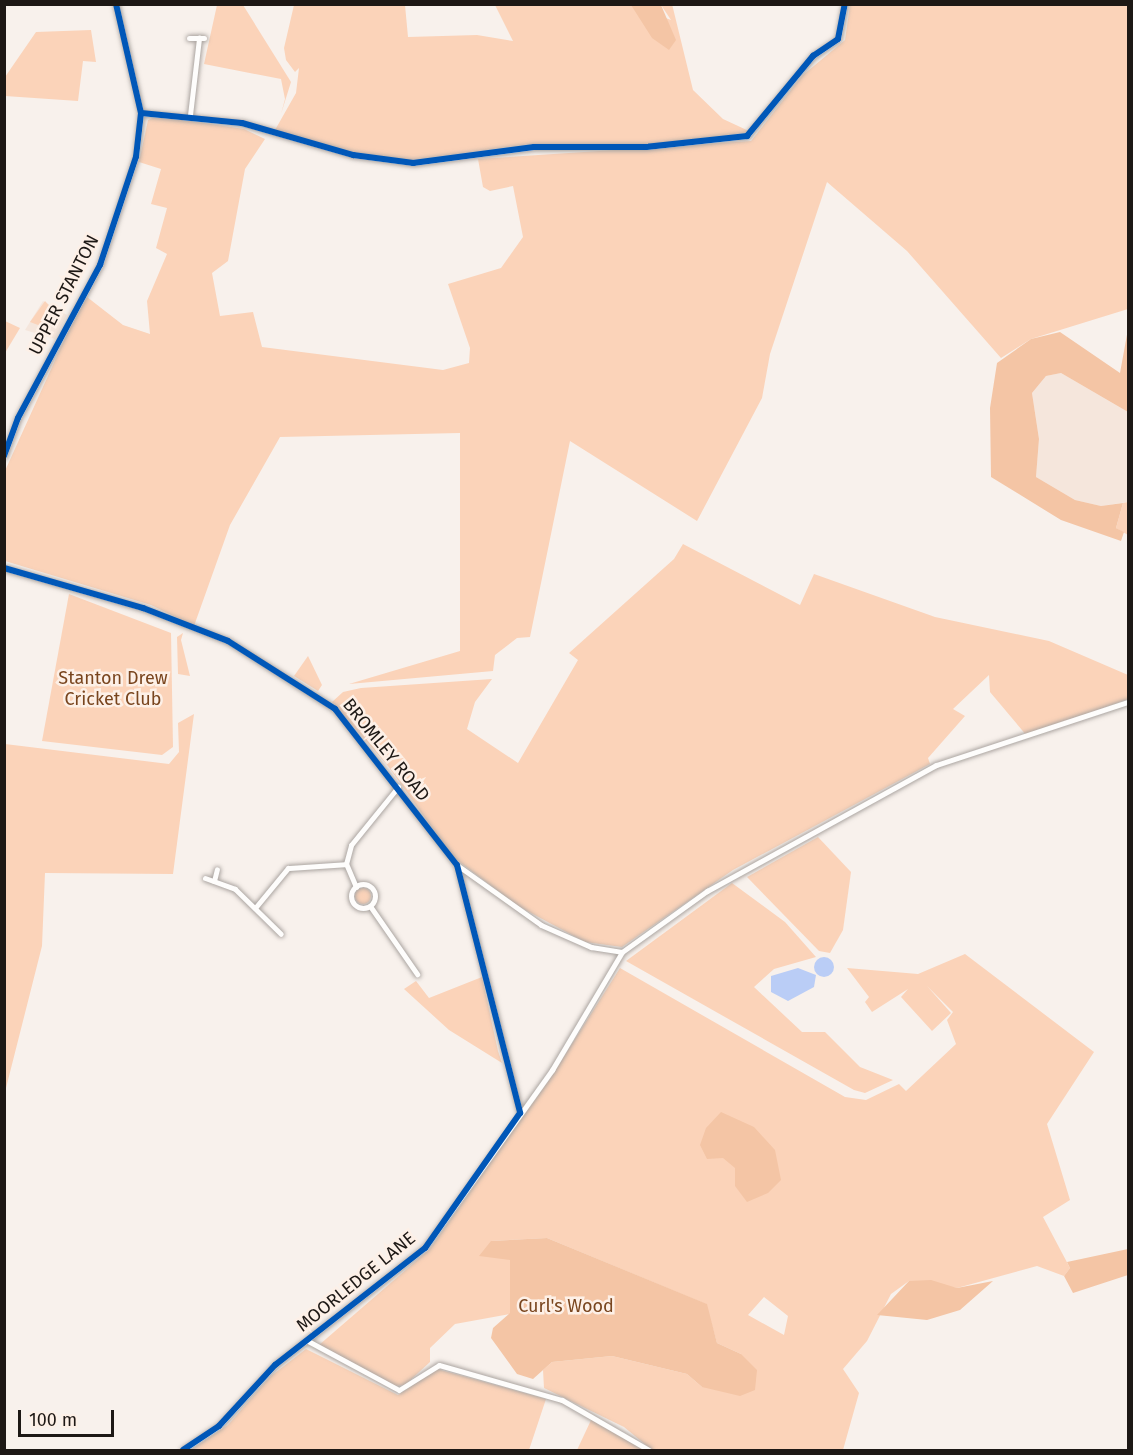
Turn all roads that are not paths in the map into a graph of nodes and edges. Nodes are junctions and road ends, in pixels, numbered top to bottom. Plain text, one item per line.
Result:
1 (116, 4) edge
2 (845, 4) edge
3 (189, 38) dead end
4 (141, 113) junction
5 (190, 115) junction
6 (4, 456) edge
7 (4, 568) edge
8 (1128, 702) edge
9 (398, 787) junction
10 (346, 864) junction
11 (457, 865) junction
12 (217, 869) dead end
13 (205, 878) dead end
14 (214, 881) junction
15 (356, 887) junction
16 (370, 906) junction
17 (255, 908) junction
18 (281, 934) dead end
19 (622, 952) junction
20 (417, 974) dead end
21 (520, 1113) junction
22 (308, 1341) junction
23 (183, 1450) edge
24 (649, 1450) edge

1 - 4 street, UPPER STANTON
2 - 5 street
3 - 5 street
4 - 5 street
4 - 6 street, UPPER STANTON
7 - 9 street, BROMLEY ROAD
8 - 19 street
9 - 10 street
9 - 11 street, BROMLEY ROAD
10 - 15 street
10 - 17 street
11 - 19 street, BROMLEY ROAD
11 - 21 street, BROMLEY ROAD
12 - 14 street
13 - 14 street
14 - 17 street
15 - 16 street
15 - 16 street
16 - 20 street
17 - 18 street
19 - 21 street, MOORLEDGE LANE
21 - 22 street, MOORLEDGE LANE
22 - 23 street, MOORLEDGE LANE
22 - 24 street, MOORLEDGE LANE

